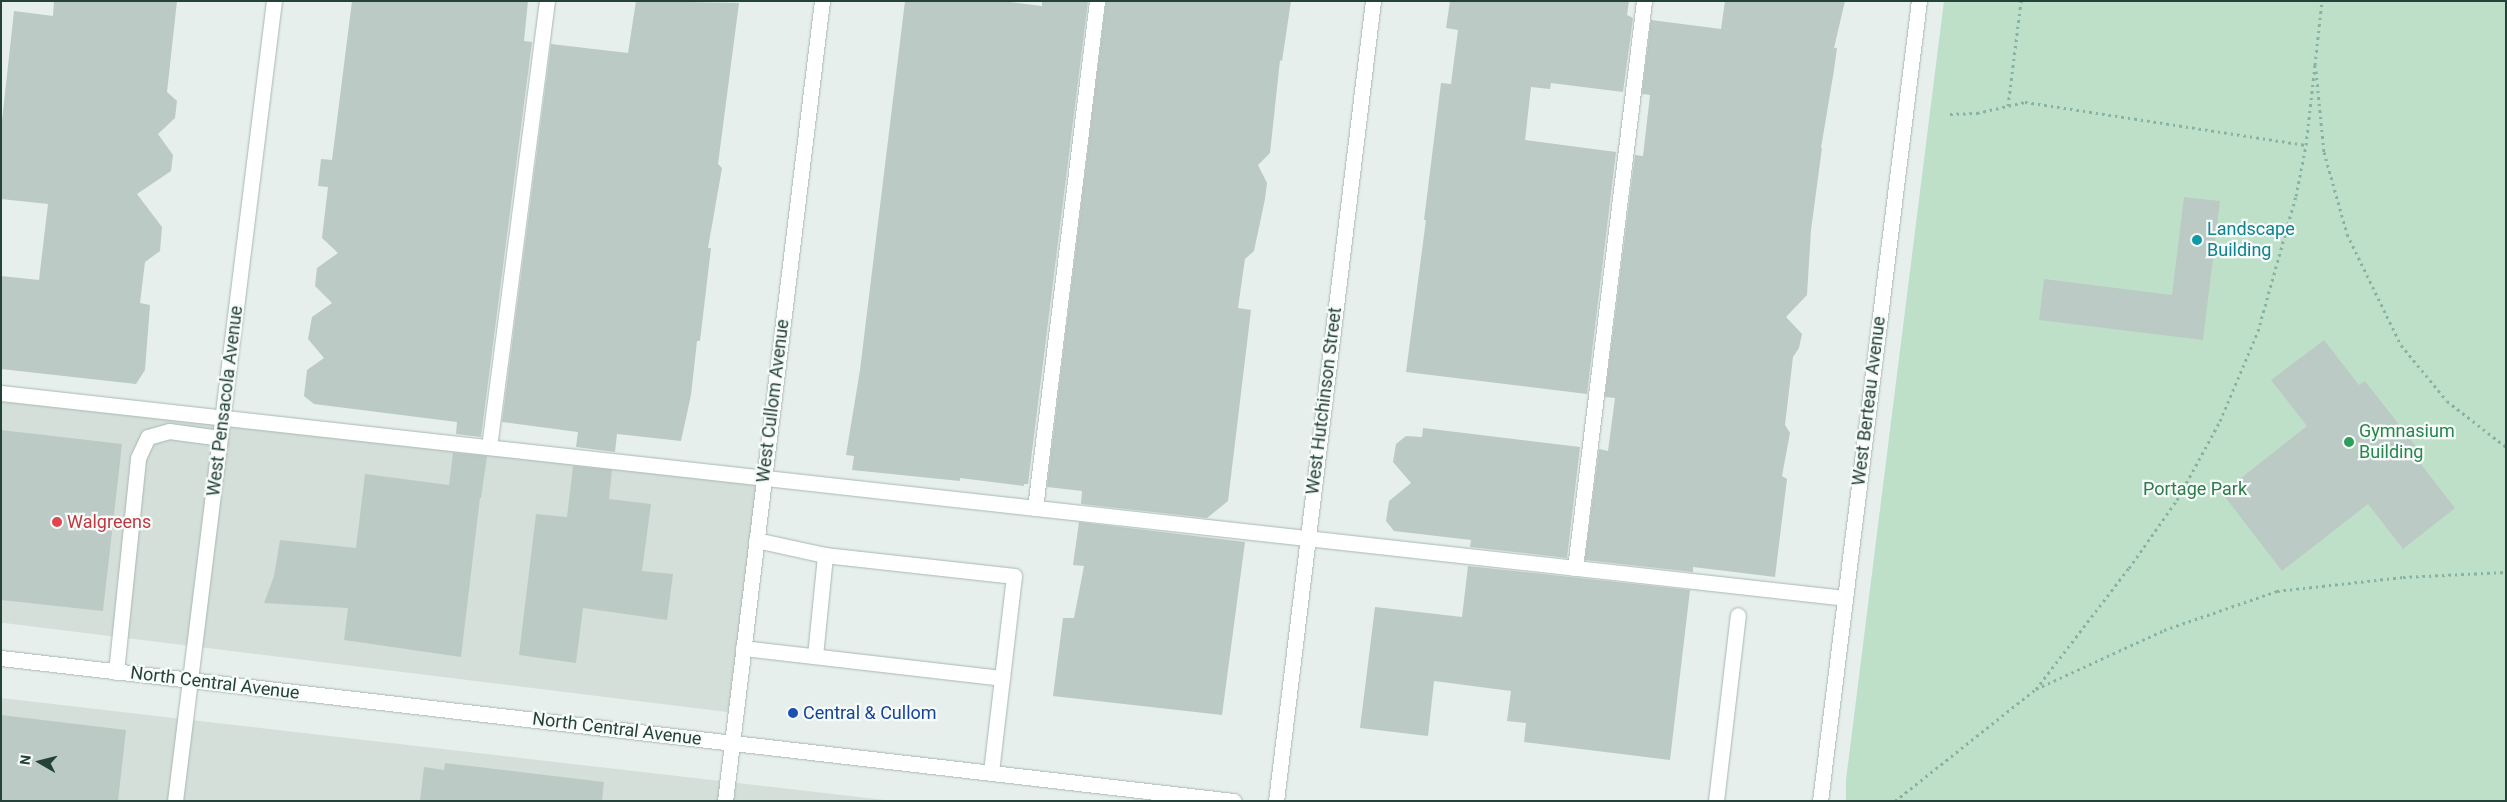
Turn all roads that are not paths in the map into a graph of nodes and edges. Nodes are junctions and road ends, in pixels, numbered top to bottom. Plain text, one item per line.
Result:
1 (274, 1) edge
2 (547, 1) edge
3 (822, 1) edge
4 (1097, 1) edge
5 (1373, 1) edge
6 (1644, 1) edge
7 (1919, 1) edge
8 (1, 393) edge
9 (224, 418) junction
10 (220, 438) junction
11 (489, 447) junction
12 (764, 478) junction
13 (1035, 508) junction
14 (1307, 538) junction
15 (756, 540) junction
16 (825, 554) junction
17 (1575, 568) junction
18 (1845, 598) junction
19 (1738, 615) dead end
20 (744, 648) junction
21 (815, 656) junction
22 (1, 658) edge
23 (116, 672) junction
24 (1002, 678) junction
25 (189, 680) junction
26 (732, 742) junction
27 (991, 773) junction
28 (175, 801) edge
29 (724, 801) edge
30 (1229, 801) edge
31 (1234, 801) edge
32 (1276, 801) edge
33 (1716, 801) edge
34 (1820, 801) edge

1 - 9 street, West Pensacola Avenue
2 - 11 street
3 - 12 street, West Cullom Avenue
4 - 13 street
5 - 14 street, West Hutchinson Street
6 - 17 street
7 - 18 street, West Berteau Avenue
8 - 9 street
9 - 10 street, West Pensacola Avenue
9 - 11 street
10 - 23 street
10 - 25 street, West Pensacola Avenue
11 - 12 street
12 - 13 street
12 - 15 street, West Cullom Avenue
13 - 14 street
14 - 17 street
14 - 32 street, West Hutchinson Street
15 - 16 street
15 - 20 street, West Cullom Avenue
16 - 21 street
16 - 24 street
17 - 18 street
18 - 34 street, West Berteau Avenue
19 - 33 street
20 - 21 street
20 - 26 street, West Cullom Avenue
21 - 24 street
22 - 23 street, North Central Avenue
23 - 25 street, North Central Avenue
24 - 27 street
25 - 26 street, North Central Avenue
25 - 28 street, West Pensacola Avenue
26 - 27 street, North Central Avenue
26 - 29 street, West Cullom Avenue
27 - 30 street, North Central Avenue
30 - 31 street, North Central Avenue

